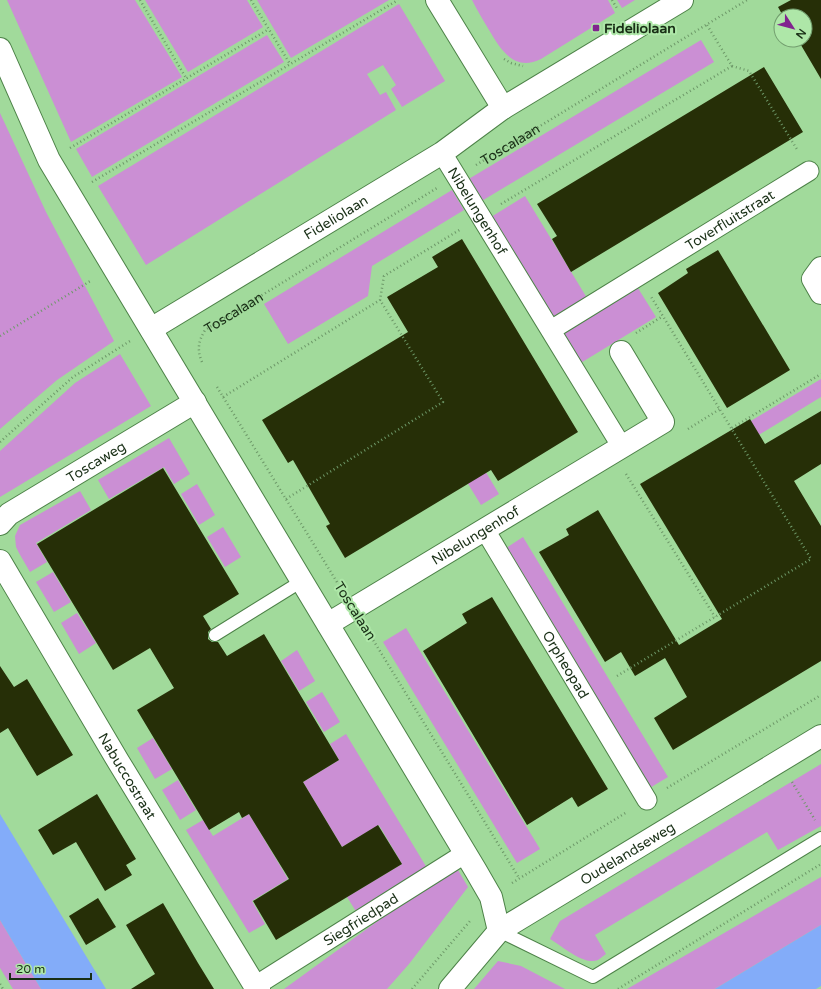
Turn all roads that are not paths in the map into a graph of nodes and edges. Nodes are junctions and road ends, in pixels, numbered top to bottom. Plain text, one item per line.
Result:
1 (437, 0) edge
2 (682, 0) edge
3 (0, 50) edge
4 (503, 108) junction
5 (442, 153) junction
6 (809, 171) road end
7 (821, 268) edge
8 (821, 293) edge
9 (151, 329) junction
10 (551, 330) junction
11 (621, 352) dead end
12 (195, 402) junction
13 (622, 458) junction
14 (0, 524) edge
15 (485, 530) junction
16 (0, 561) edge
17 (302, 581) junction
18 (328, 624) junction
19 (215, 635) dead end
20 (821, 736) edge
21 (647, 800) dead end
22 (821, 838) edge
23 (466, 853) junction
24 (499, 931) junction
25 (257, 987) edge
26 (450, 989) edge

1 - 4 street
2 - 4 street, Fideliolaan
3 - 9 street, Toscalaan
4 - 5 street, Fideliolaan
5 - 9 street, Fideliolaan
5 - 10 street, Nibelungenhof
6 - 10 street, Toverfluitstraat
7 - 8 street
9 - 12 street, Toscalaan
10 - 13 street, Nibelungenhof
11 - 13 street, Nibelungenhof
12 - 14 street, Toscaweg
12 - 17 street, Toscalaan
13 - 15 street, Nibelungenhof
15 - 18 street, Nibelungenhof
15 - 21 street, Orpheopad
16 - 25 street, Nabuccostraat
17 - 18 street, Toscalaan
17 - 19 lane
18 - 23 street, Toscalaan
20 - 24 street, Oudelandseweg
22 - 24 lane
23 - 24 street, Toscalaan
23 - 25 street, Siegfriedpad
24 - 26 street, Oudelandseweg

